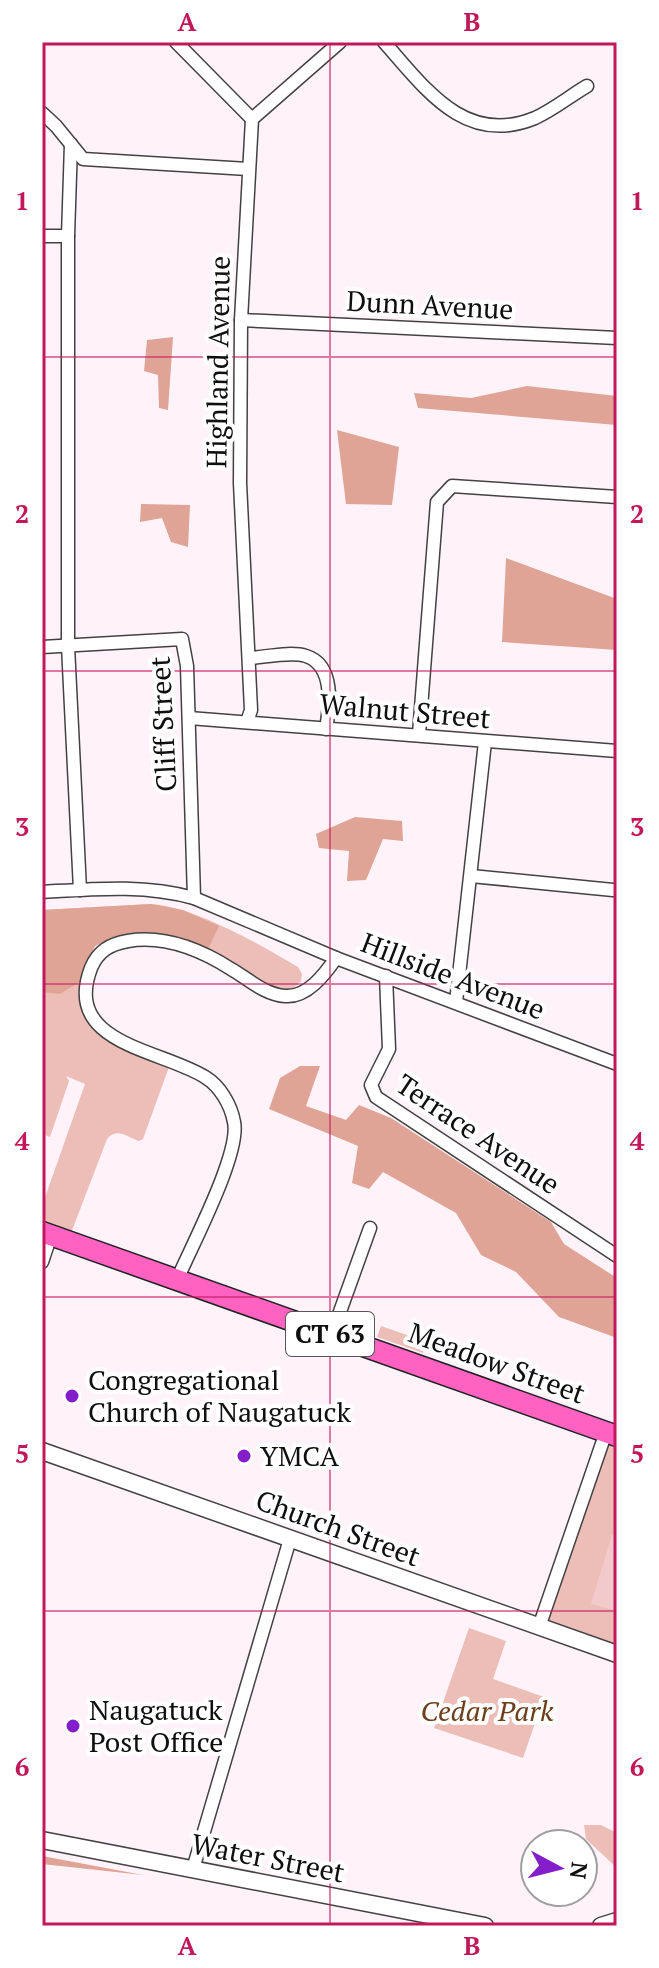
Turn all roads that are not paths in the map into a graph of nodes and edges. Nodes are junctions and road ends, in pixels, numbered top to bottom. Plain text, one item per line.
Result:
1 (176, 42) edge
2 (340, 42) edge
3 (384, 42) edge
4 (587, 86) dead end
5 (42, 113) edge
6 (252, 119) junction
7 (71, 144) junction
8 (248, 169) junction
9 (42, 236) edge
10 (68, 236) junction
11 (241, 320) junction
12 (617, 338) edge
13 (617, 497) edge
14 (68, 646) junction
15 (42, 647) edge
16 (250, 658) junction
17 (189, 718) junction
18 (247, 722) junction
19 (326, 729) junction
20 (419, 734) junction
21 (485, 742) junction
22 (617, 751) edge
23 (471, 876) junction
24 (80, 890) junction
25 (613, 890) dead end
26 (42, 892) edge
27 (194, 898) junction
28 (336, 958) junction
29 (386, 976) junction
30 (456, 1002) junction
31 (617, 1064) edge
32 (370, 1228) dead end
33 (46, 1233) edge
34 (617, 1256) edge
35 (42, 1262) edge
36 (177, 1280) junction
37 (332, 1334) junction
38 (612, 1434) edge
39 (42, 1451) edge
40 (290, 1539) junction
41 (539, 1627) junction
42 (617, 1654) edge
43 (42, 1840) edge
44 (193, 1869) junction
45 (617, 1921) edge
46 (485, 1926) edge
47 (601, 1926) edge

1 - 6 street
2 - 6 street
3 - 4 street
5 - 7 street
6 - 8 street, Highland Avenue
7 - 8 street
7 - 10 street
8 - 11 street, Highland Avenue
9 - 10 street
10 - 14 street
11 - 12 street, Dunn Avenue
11 - 16 street, Highland Avenue
13 - 20 street
14 - 15 street, Cliff Street
14 - 17 street, Cliff Street
14 - 24 street
16 - 18 street, Highland Avenue
16 - 19 street
17 - 18 street, Walnut Street
17 - 27 street, Cliff Street
18 - 19 street, Walnut Street
19 - 20 street, Walnut Street
20 - 21 street, Walnut Street
21 - 22 street, Walnut Street
21 - 23 street
23 - 25 street
23 - 30 street
24 - 26 street
24 - 27 street
27 - 28 street
28 - 29 street, Hillside Avenue
28 - 36 street, Hillside Avenue
29 - 30 street, Hillside Avenue
29 - 34 street, Terrace Avenue
30 - 31 street, Hillside Avenue
32 - 37 street
33 - 35 street
33 - 36 main road, Meadow Street / CT 63
36 - 37 main road, Meadow Street / CT 63
37 - 38 main road, Meadow Street / CT 63
38 - 41 street
39 - 40 street, Church Street
40 - 41 street, Church Street
40 - 44 street
41 - 42 street, Church Street
43 - 44 street, Water Street
44 - 46 street, Water Street
45 - 47 street

